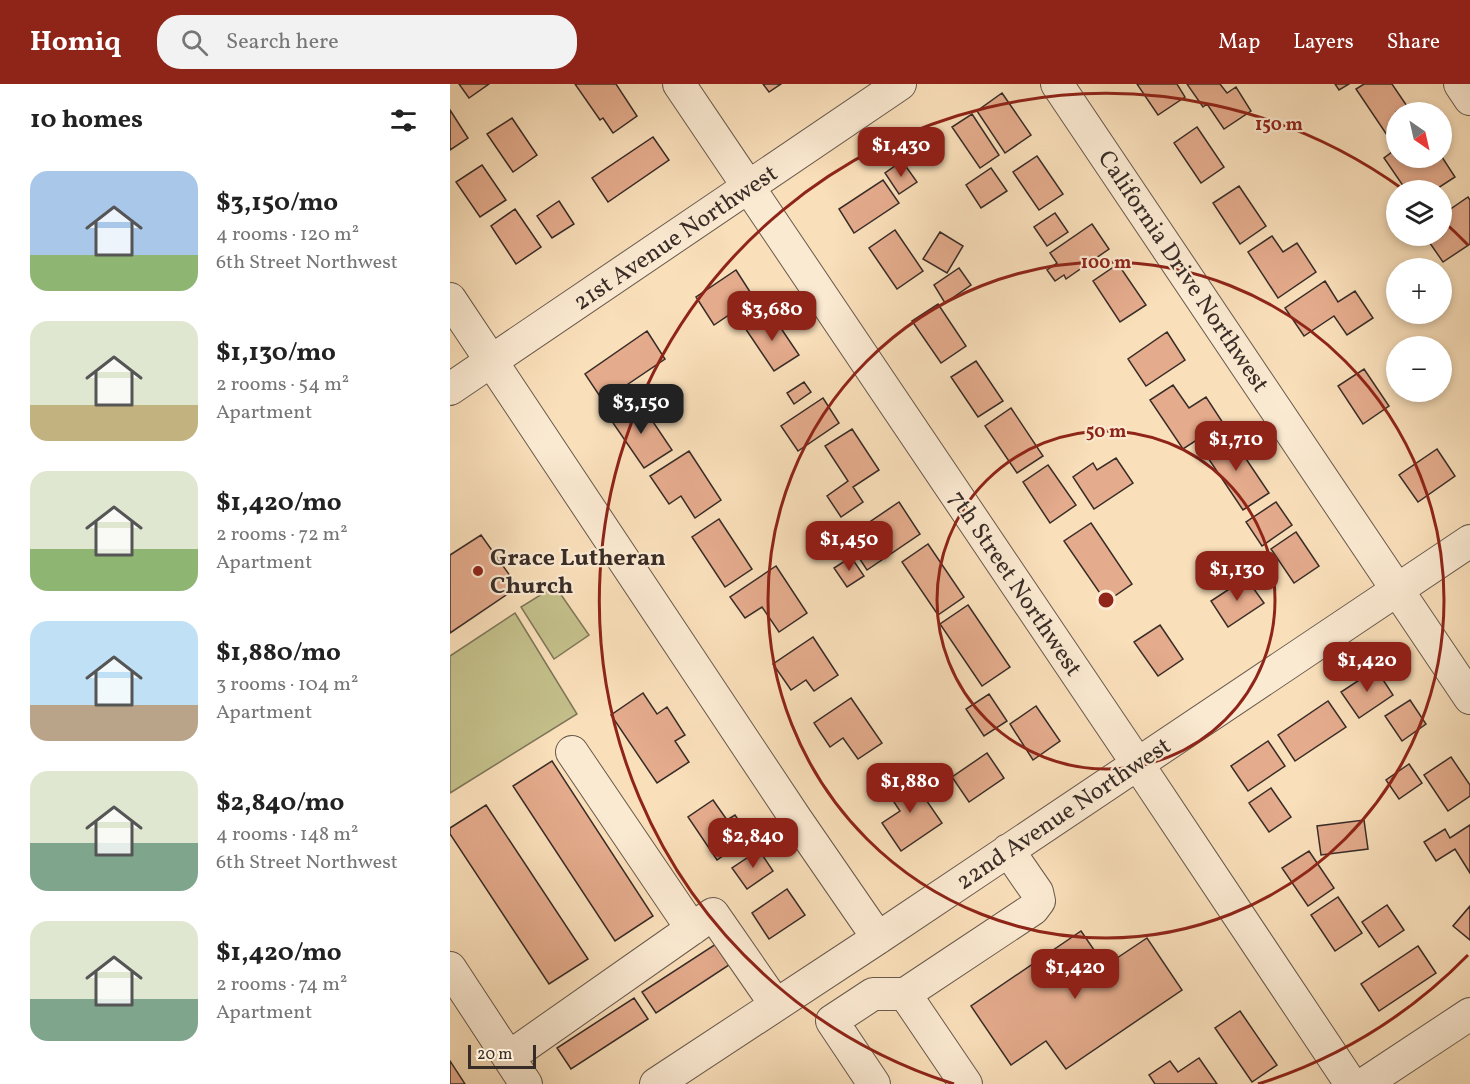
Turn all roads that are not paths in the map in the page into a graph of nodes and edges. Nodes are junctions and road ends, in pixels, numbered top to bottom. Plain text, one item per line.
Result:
1 (679, 84) edge
2 (900, 84) edge
3 (1057, 84) edge
4 (1460, 84) edge
5 (1470, 99) edge
6 (748, 187) junction
7 (450, 299) edge
8 (491, 361) junction
9 (450, 389) edge
10 (1470, 541) edge
11 (1398, 588) junction
12 (1470, 698) edge
13 (572, 752) dead end
14 (1137, 764) junction
15 (1008, 850) junction
16 (692, 929) junction
17 (878, 938) junction
18 (849, 957) junction
19 (450, 968) edge
20 (873, 994) junction
21 (905, 994) junction
22 (776, 1005) junction
23 (1470, 1014) edge
24 (509, 1057) junction
25 (526, 1084) edge
26 (656, 1084) edge
27 (874, 1084) edge
28 (966, 1084) edge
29 (1351, 1084) edge
30 (1364, 1084) edge

1 - 6 street, 7th Street Northwest
2 - 6 street, 21st Avenue Northwest
3 - 11 street, California Drive Northwest
4 - 5 street
6 - 8 street, 21st Avenue Northwest
6 - 14 street, 7th Street Northwest
7 - 8 street
8 - 9 street, 21st Avenue Northwest
8 - 17 street
10 - 11 street, 22nd Avenue Northwest
11 - 12 street, California Drive Northwest
11 - 14 street, 22nd Avenue Northwest
13 - 16 street
14 - 15 street, 22nd Avenue Northwest
14 - 29 street, 7th Street Northwest
15 - 17 street, 22nd Avenue Northwest
15 - 21 street
16 - 22 street
16 - 24 street
17 - 18 street, 22nd Avenue Northwest
18 - 20 street
18 - 22 street, 22nd Avenue Northwest
19 - 24 street
20 - 21 street
20 - 27 street
21 - 28 street
22 - 26 street, 22nd Avenue Northwest
23 - 30 street
24 - 25 street

